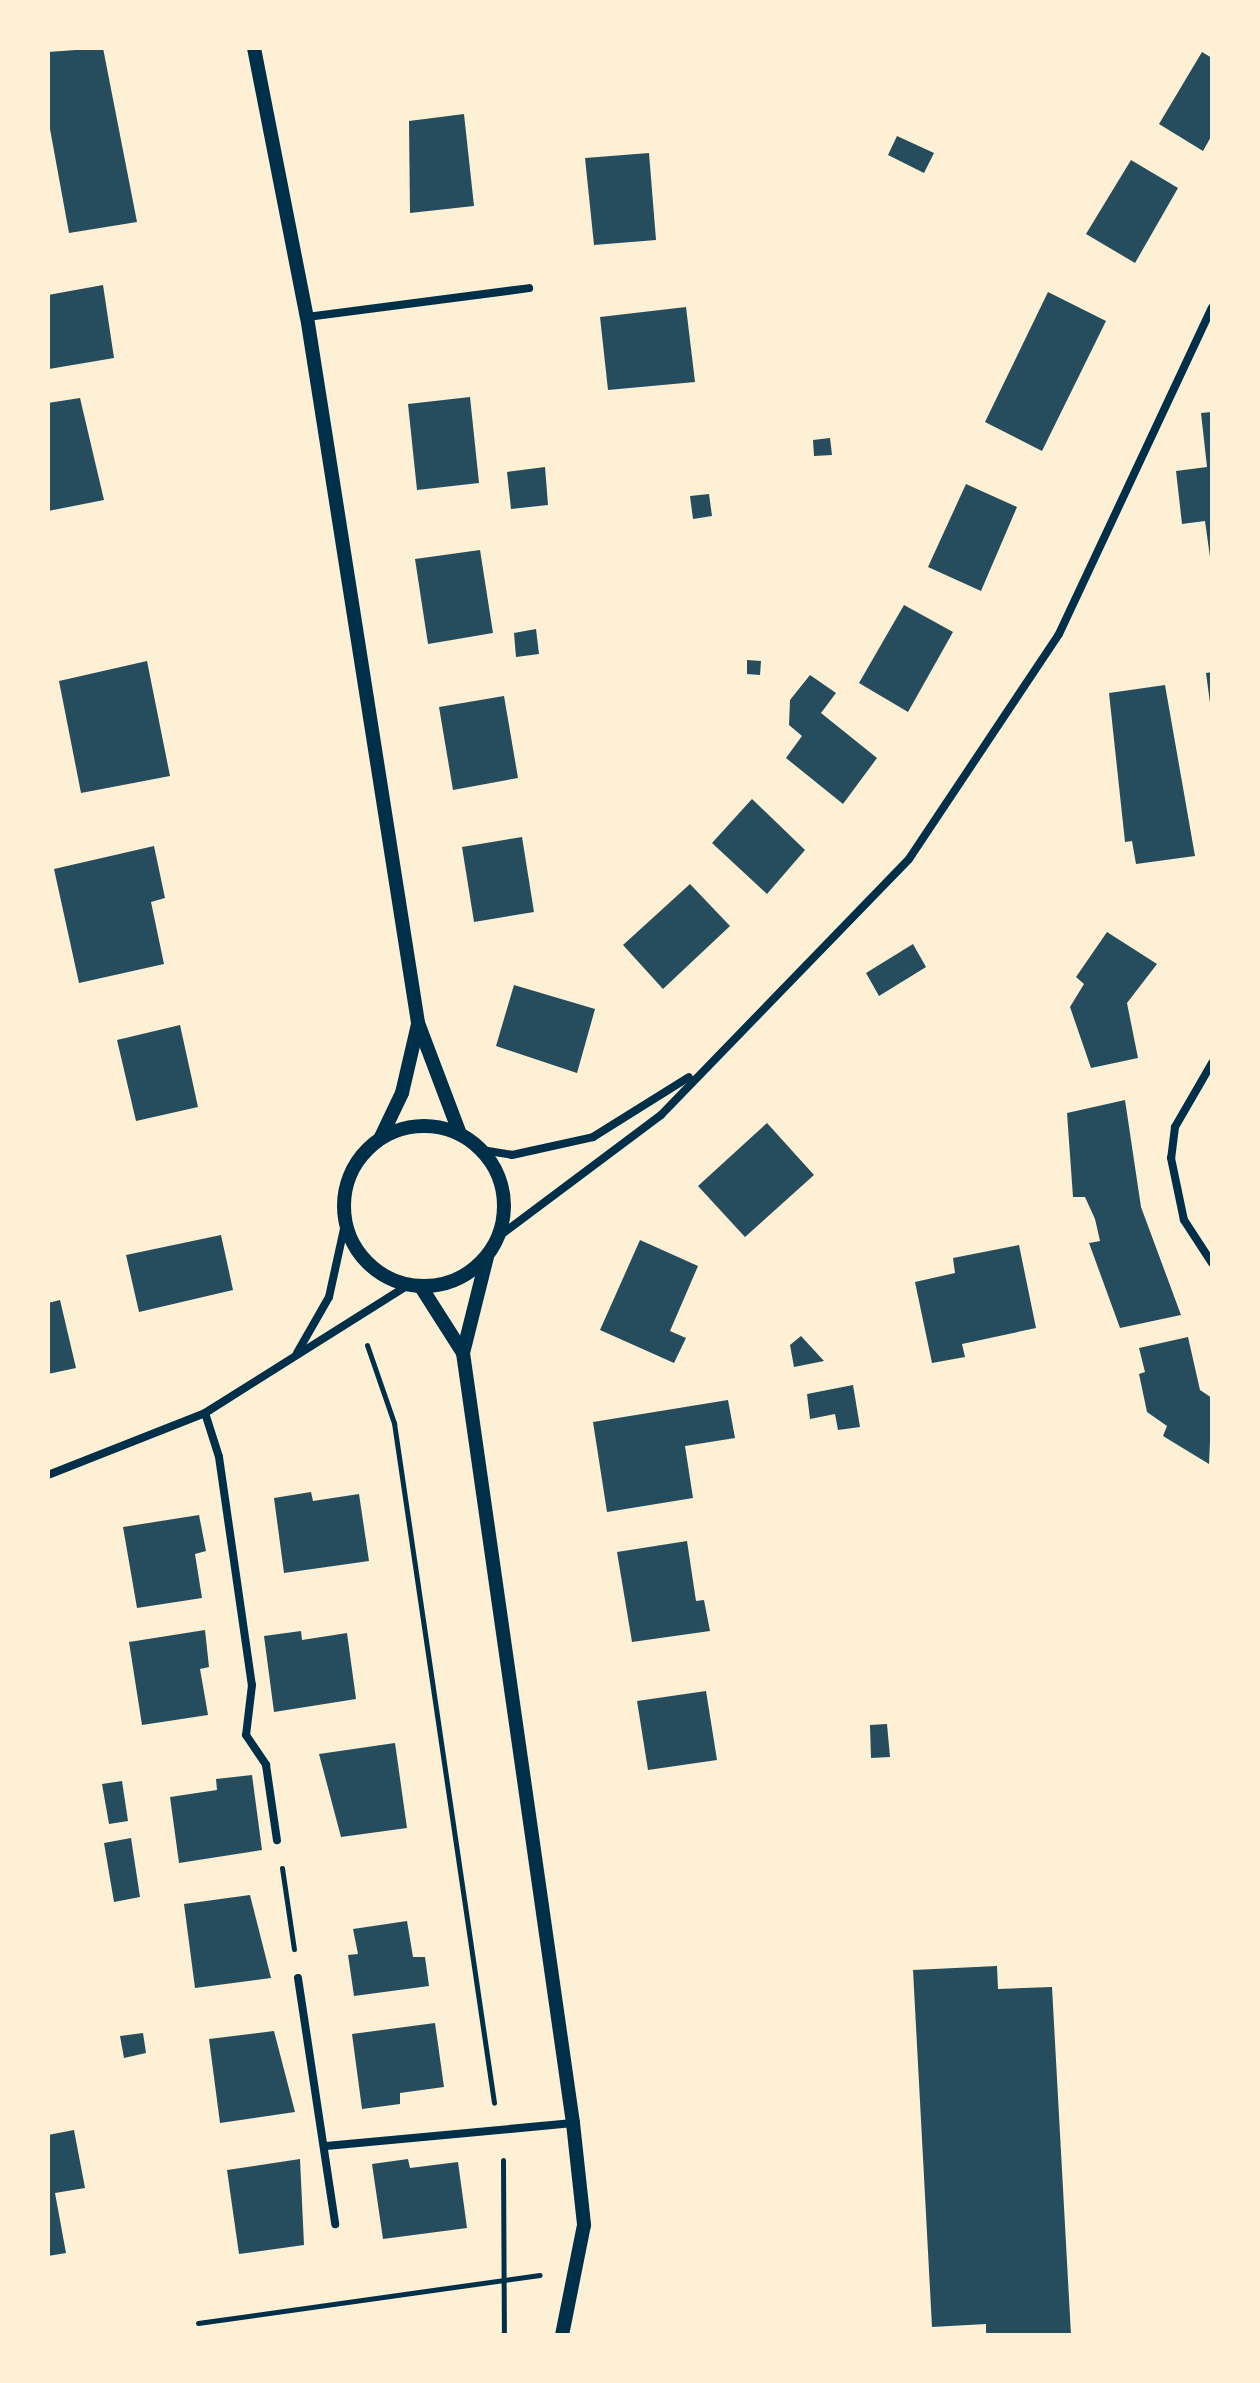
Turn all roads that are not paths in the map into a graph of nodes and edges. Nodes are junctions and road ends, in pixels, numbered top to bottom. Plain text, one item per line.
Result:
1 (254, 48) edge
2 (529, 288) dead end
3 (1212, 308) edge
4 (307, 317) junction
5 (418, 1023) junction
6 (1212, 1063) edge
7 (697, 1073) junction
8 (460, 1134) junction
9 (381, 1137) junction
10 (482, 1150) junction
11 (345, 1224) junction
12 (498, 1237) junction
13 (487, 1257) junction
14 (1212, 1263) edge
15 (414, 1286) junction
16 (463, 1353) junction
17 (296, 1356) junction
18 (205, 1413) junction
19 (48, 1475) edge
20 (277, 1840) road end
21 (298, 1978) road end
22 (573, 2123) junction
23 (326, 2146) junction
24 (335, 2224) dead end
25 (562, 2335) edge

1 - 4 street
2 - 4 street
3 - 7 street
4 - 5 street
5 - 8 street
5 - 9 street
6 - 14 street
7 - 10 street
7 - 12 street
8 - 9 street
8 - 10 street
9 - 11 street
10 - 12 street
11 - 15 street
11 - 17 street
12 - 13 street
13 - 15 street
13 - 16 street
15 - 16 street
15 - 17 street
16 - 22 street
17 - 18 street
18 - 19 street
18 - 20 street
21 - 23 street
22 - 23 street
22 - 25 street
23 - 24 street

